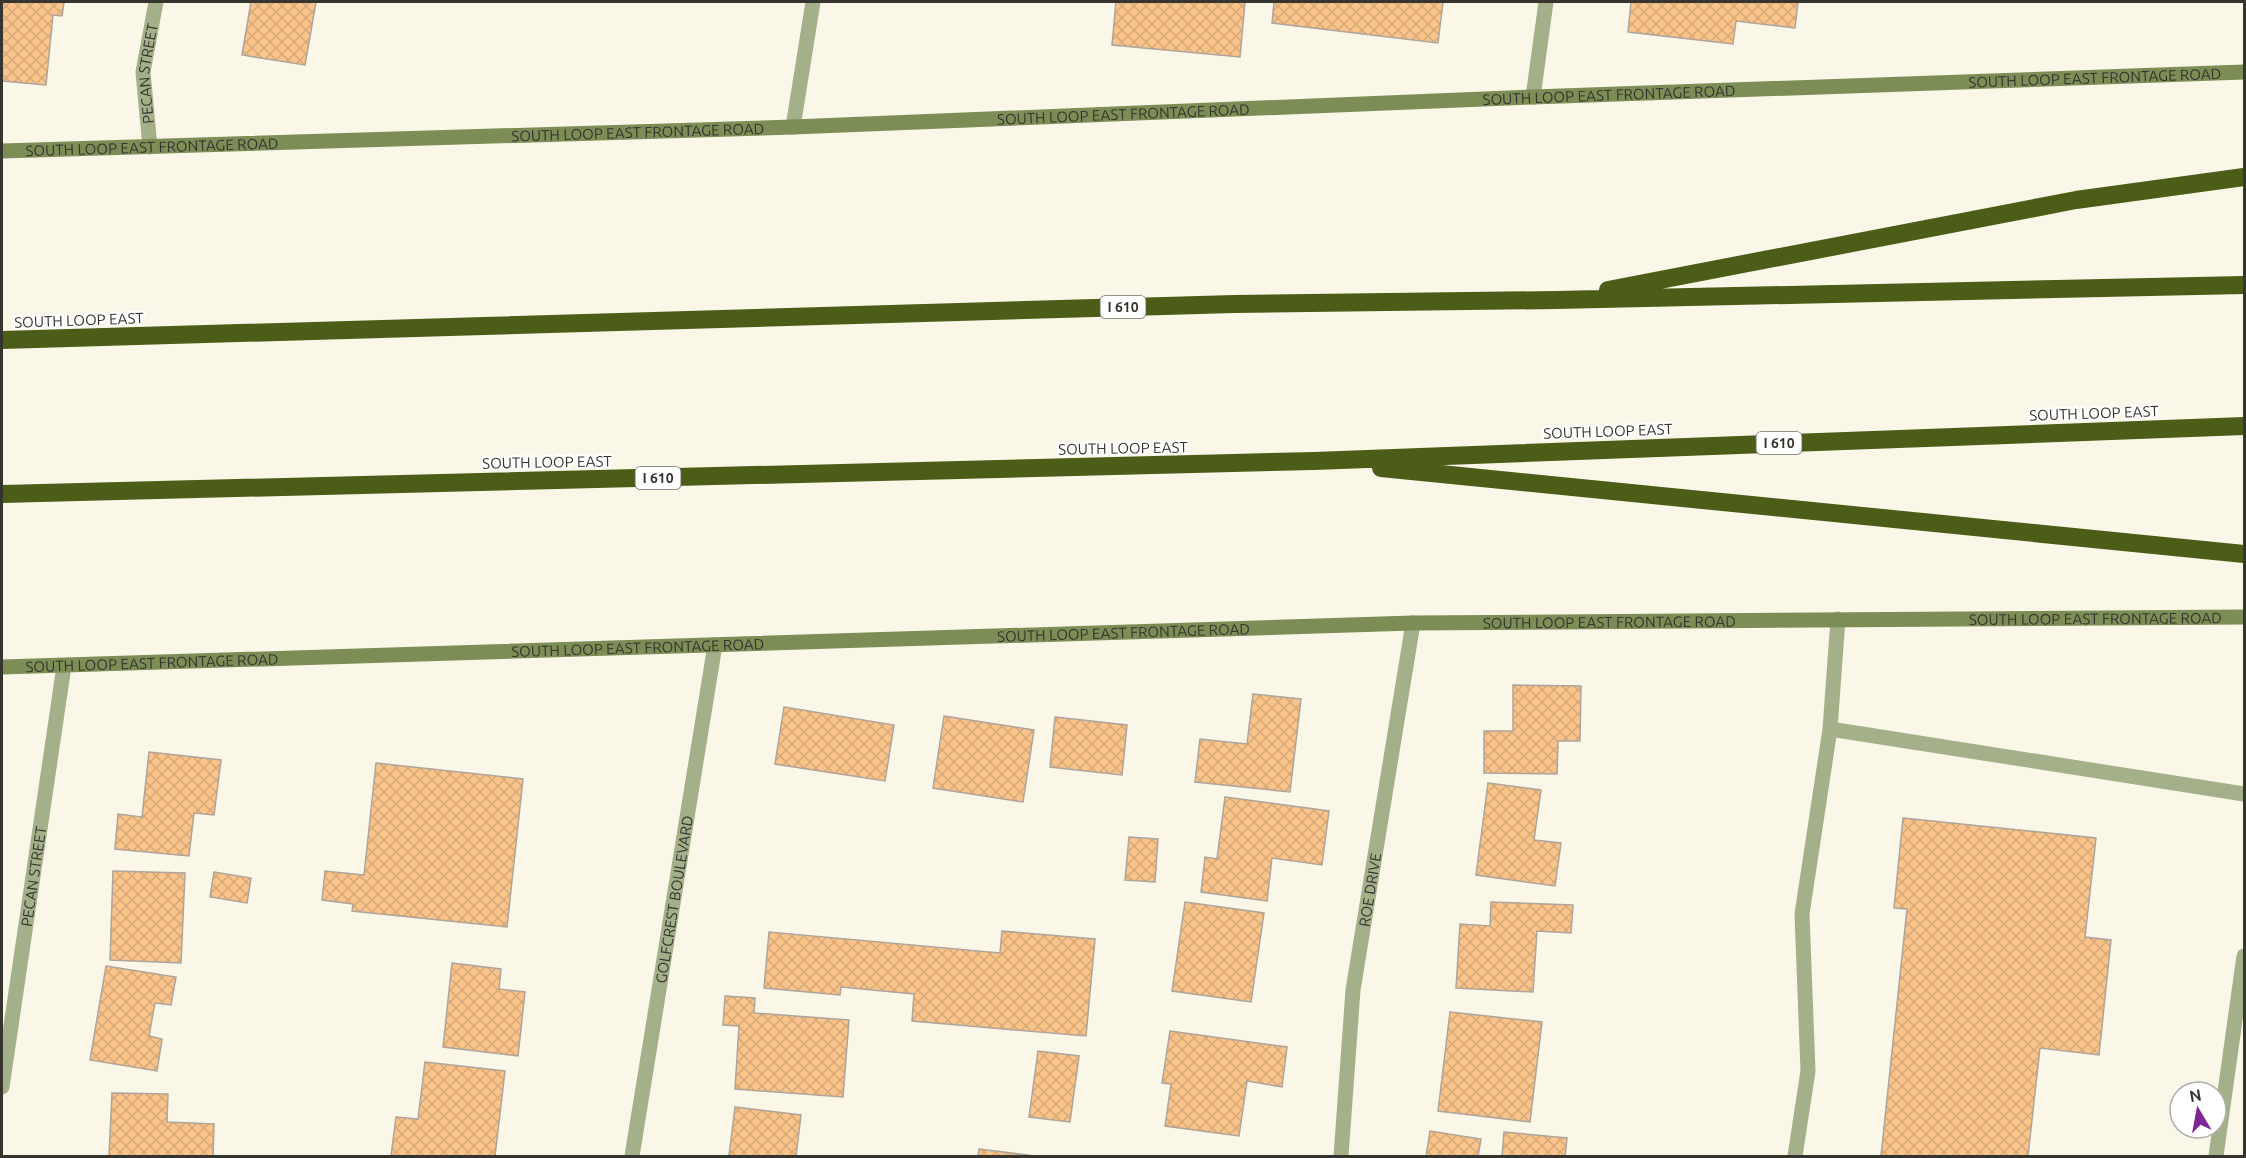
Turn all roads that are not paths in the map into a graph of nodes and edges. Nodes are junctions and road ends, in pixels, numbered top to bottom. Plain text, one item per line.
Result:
1 (156, 2) edge
2 (813, 2) edge
3 (1546, 2) edge
4 (2244, 72) edge
5 (1533, 97) junction
6 (793, 127) junction
7 (150, 147) junction
8 (2, 151) edge
9 (2244, 177) edge
10 (2244, 285) edge
11 (1556, 300) junction
12 (2, 340) edge
13 (2244, 426) edge
14 (1314, 461) junction
15 (2, 494) edge
16 (2244, 554) edge
17 (2244, 617) edge
18 (1838, 619) junction
19 (1413, 624) junction
20 (715, 645) junction
21 (64, 666) junction
22 (2, 668) edge
23 (1830, 729) junction
24 (2244, 794) edge
25 (2244, 956) edge
26 (2, 1087) edge
27 (632, 1156) edge
28 (1341, 1156) edge
29 (1795, 1156) edge
30 (2216, 1156) edge

1 - 7 street, PECAN STREET
2 - 6 street
3 - 5 street
4 - 5 main road, SOUTH LOOP EAST FRONTAGE ROAD
5 - 6 main road, SOUTH LOOP EAST FRONTAGE ROAD
6 - 7 main road, SOUTH LOOP EAST FRONTAGE ROAD
7 - 8 main road, SOUTH LOOP EAST FRONTAGE ROAD
9 - 11 highway
10 - 11 highway, SOUTH LOOP EAST / I 610
11 - 12 highway, SOUTH LOOP EAST / I 610
13 - 14 highway, SOUTH LOOP EAST / I 610
14 - 15 highway, SOUTH LOOP EAST / I 610
14 - 16 highway
17 - 18 main road, SOUTH LOOP EAST FRONTAGE ROAD
18 - 19 main road, SOUTH LOOP EAST FRONTAGE ROAD
18 - 23 street
19 - 20 main road, SOUTH LOOP EAST FRONTAGE ROAD
19 - 28 street, ROE DRIVE
20 - 21 main road, SOUTH LOOP EAST FRONTAGE ROAD
20 - 27 street, GOLFCREST BOULEVARD
21 - 22 main road, SOUTH LOOP EAST FRONTAGE ROAD
21 - 26 street, PECAN STREET
23 - 24 street
23 - 29 street
25 - 30 street

